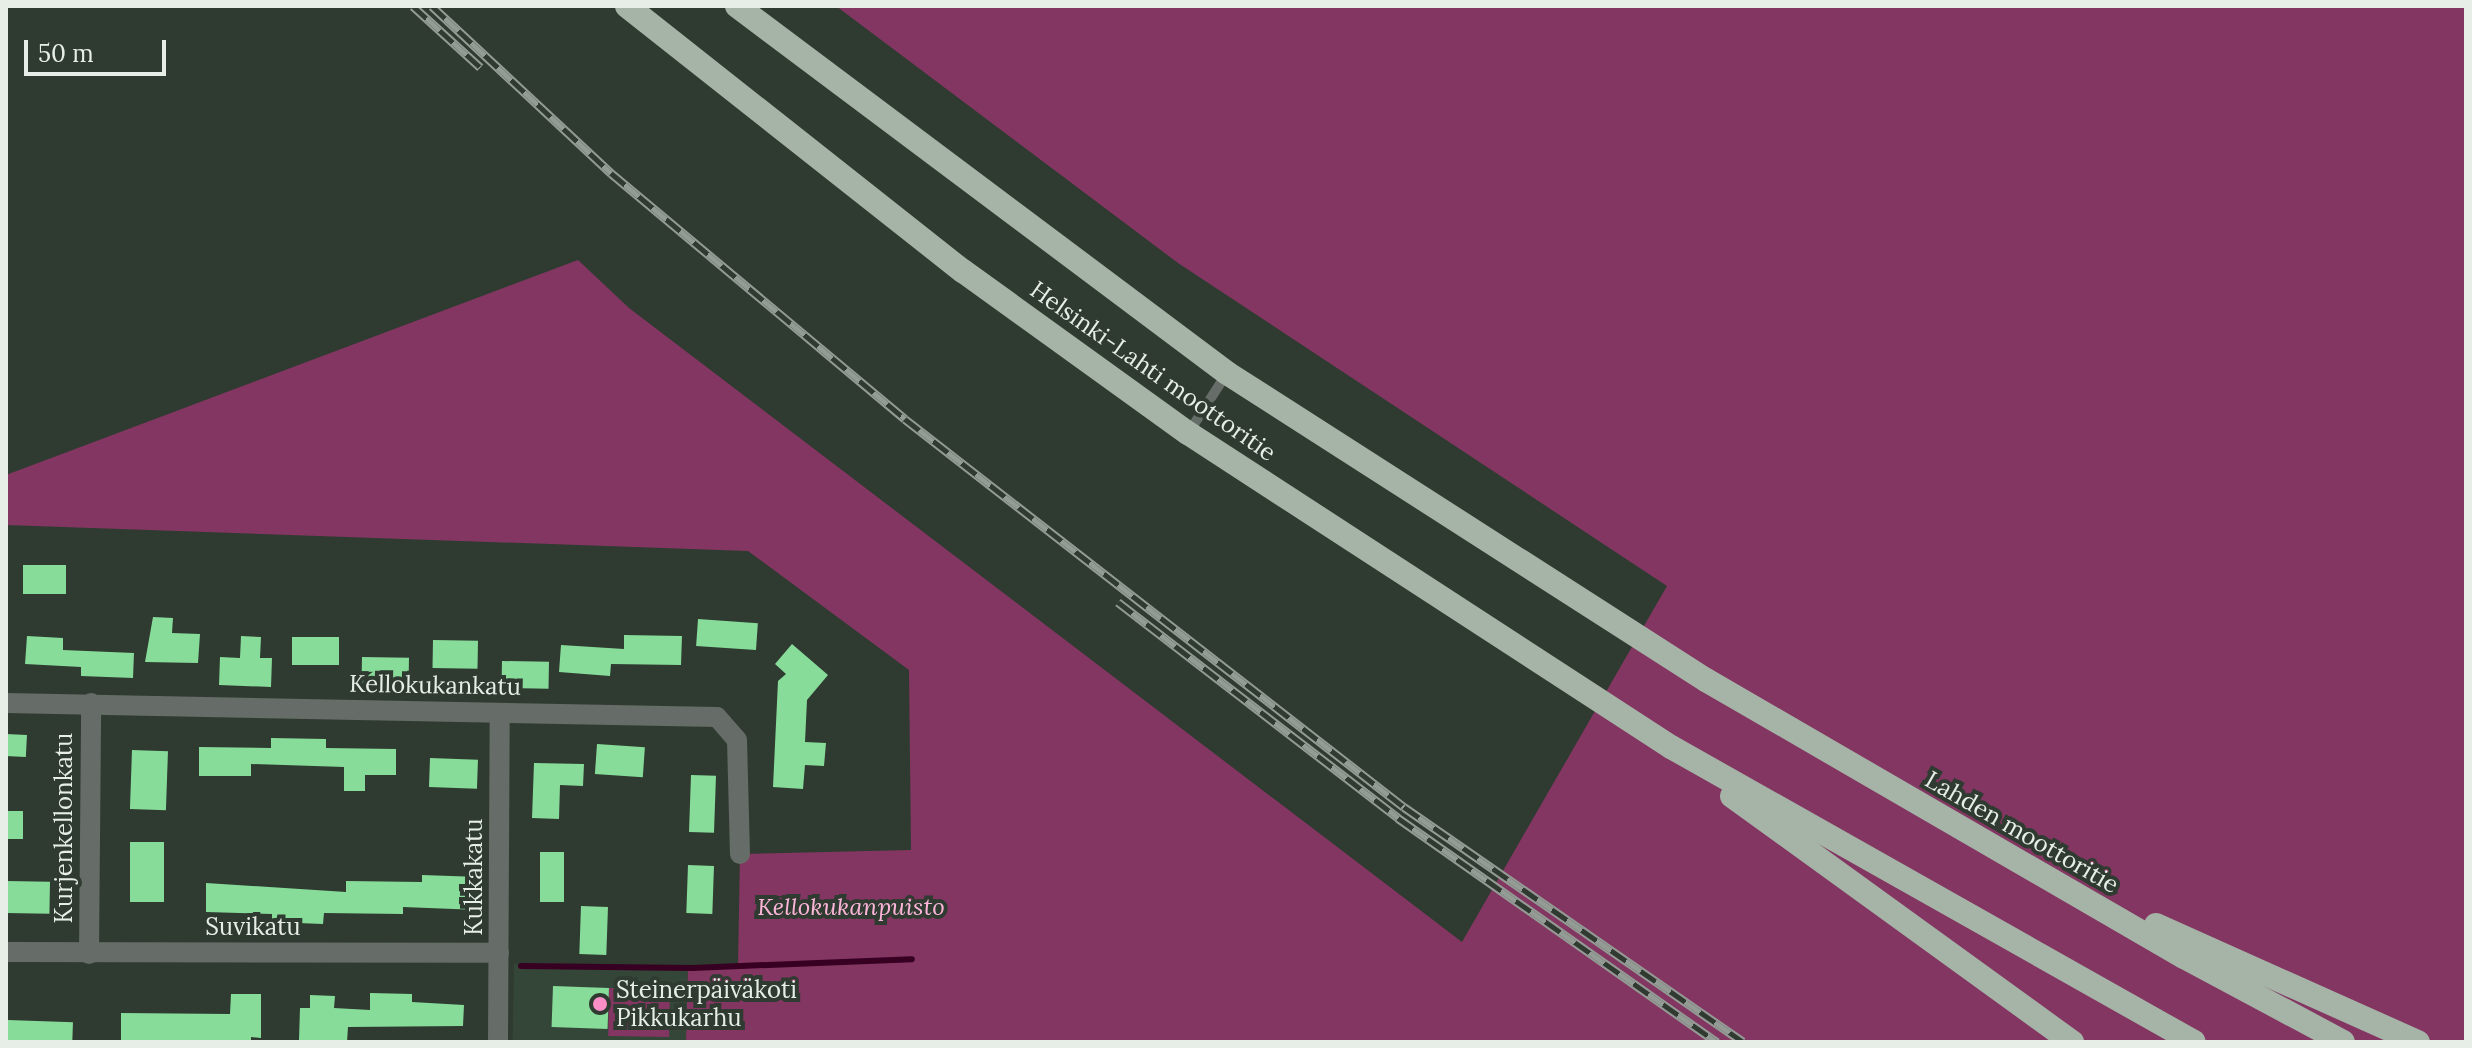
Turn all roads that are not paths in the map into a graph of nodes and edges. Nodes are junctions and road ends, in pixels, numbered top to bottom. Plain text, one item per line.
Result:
1 (627, 6) edge
2 (737, 6) edge
3 (1227, 373) junction
4 (1188, 433) junction
5 (1678, 661) joint
6 (6, 703) edge
7 (91, 703) junction
8 (500, 713) junction
9 (1671, 747) junction
10 (740, 854) dead end
11 (2001, 854) junction
12 (6, 952) edge
13 (499, 953) junction
14 (89, 954) junction
15 (498, 1042) edge
16 (2072, 1042) edge
17 (2194, 1042) edge
18 (2343, 1042) edge
19 (2418, 1042) edge

1 - 4 highway, Helsinki-Lahti moottoritie
2 - 3 highway, Helsinki-Lahti moottoritie
3 - 4 lane
3 - 5 highway, Helsinki-Lahti moottoritie
4 - 9 highway, Helsinki-Lahti moottoritie
5 - 11 highway, Lahden moottoritie
6 - 7 street, Kellokukankatu
7 - 8 street, Kellokukankatu
7 - 14 street, Kurjenkellonkatu
8 - 10 street, Kellokukankatu
8 - 13 street, Kukkakatu
9 - 16 highway
9 - 17 highway
11 - 18 highway, Lahden moottoritie
11 - 19 highway
12 - 14 street, Suvikatu
13 - 14 street, Suvikatu
13 - 15 street, Kukkakatu

